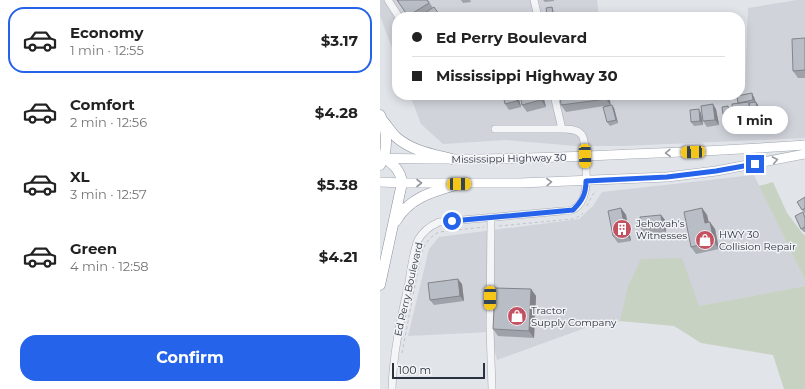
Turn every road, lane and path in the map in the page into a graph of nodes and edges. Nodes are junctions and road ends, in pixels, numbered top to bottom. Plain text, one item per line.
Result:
1 (388, 0) edge
2 (534, 0) edge
3 (396, 12) edge
4 (537, 12) edge
5 (555, 100) edge
6 (382, 118) edge
7 (495, 129) dead end
8 (562, 129) junction
9 (805, 145) edge
10 (737, 150) junction
11 (805, 154) edge
12 (585, 156) junction
13 (452, 158) junction
14 (382, 160) edge
15 (738, 167) junction
16 (586, 181) junction
17 (380, 182) edge
18 (402, 183) junction
19 (459, 184) junction
20 (596, 192) dead end
21 (587, 206) dead end
22 (491, 217) junction
23 (392, 230) junction
24 (417, 280) dead end
25 (380, 284) edge
26 (402, 354) dead end
27 (392, 389) edge
28 (492, 389) edge

1 - 3 street
2 - 4 street
5 - 8 street
6 - 13 highway
6 - 14 highway
7 - 8 street, Ed Perry Boulevard
8 - 12 street, Ed Perry Boulevard
9 - 10 main road, Mississippi Highway 30
10 -> 12 main road, Mississippi Highway 30
10 - 15 main road
15 -> 11 main road
12 - 13 main road, Mississippi Highway 30
12 - 16 street, Ed Perry Boulevard
13 - 14 main road, Mississippi Highway 30
14 - 18 highway
15 - 16 main road
19 -> 16 main road
16 - 22 street, Ed Perry Boulevard
17 - 18 main road
18 -> 19 main road
18 - 23 highway
19 - 23 highway
20 - 21 path
22 - 27 street, Ed Perry Boulevard
22 - 28 street
23 - 25 highway
24 - 26 path

